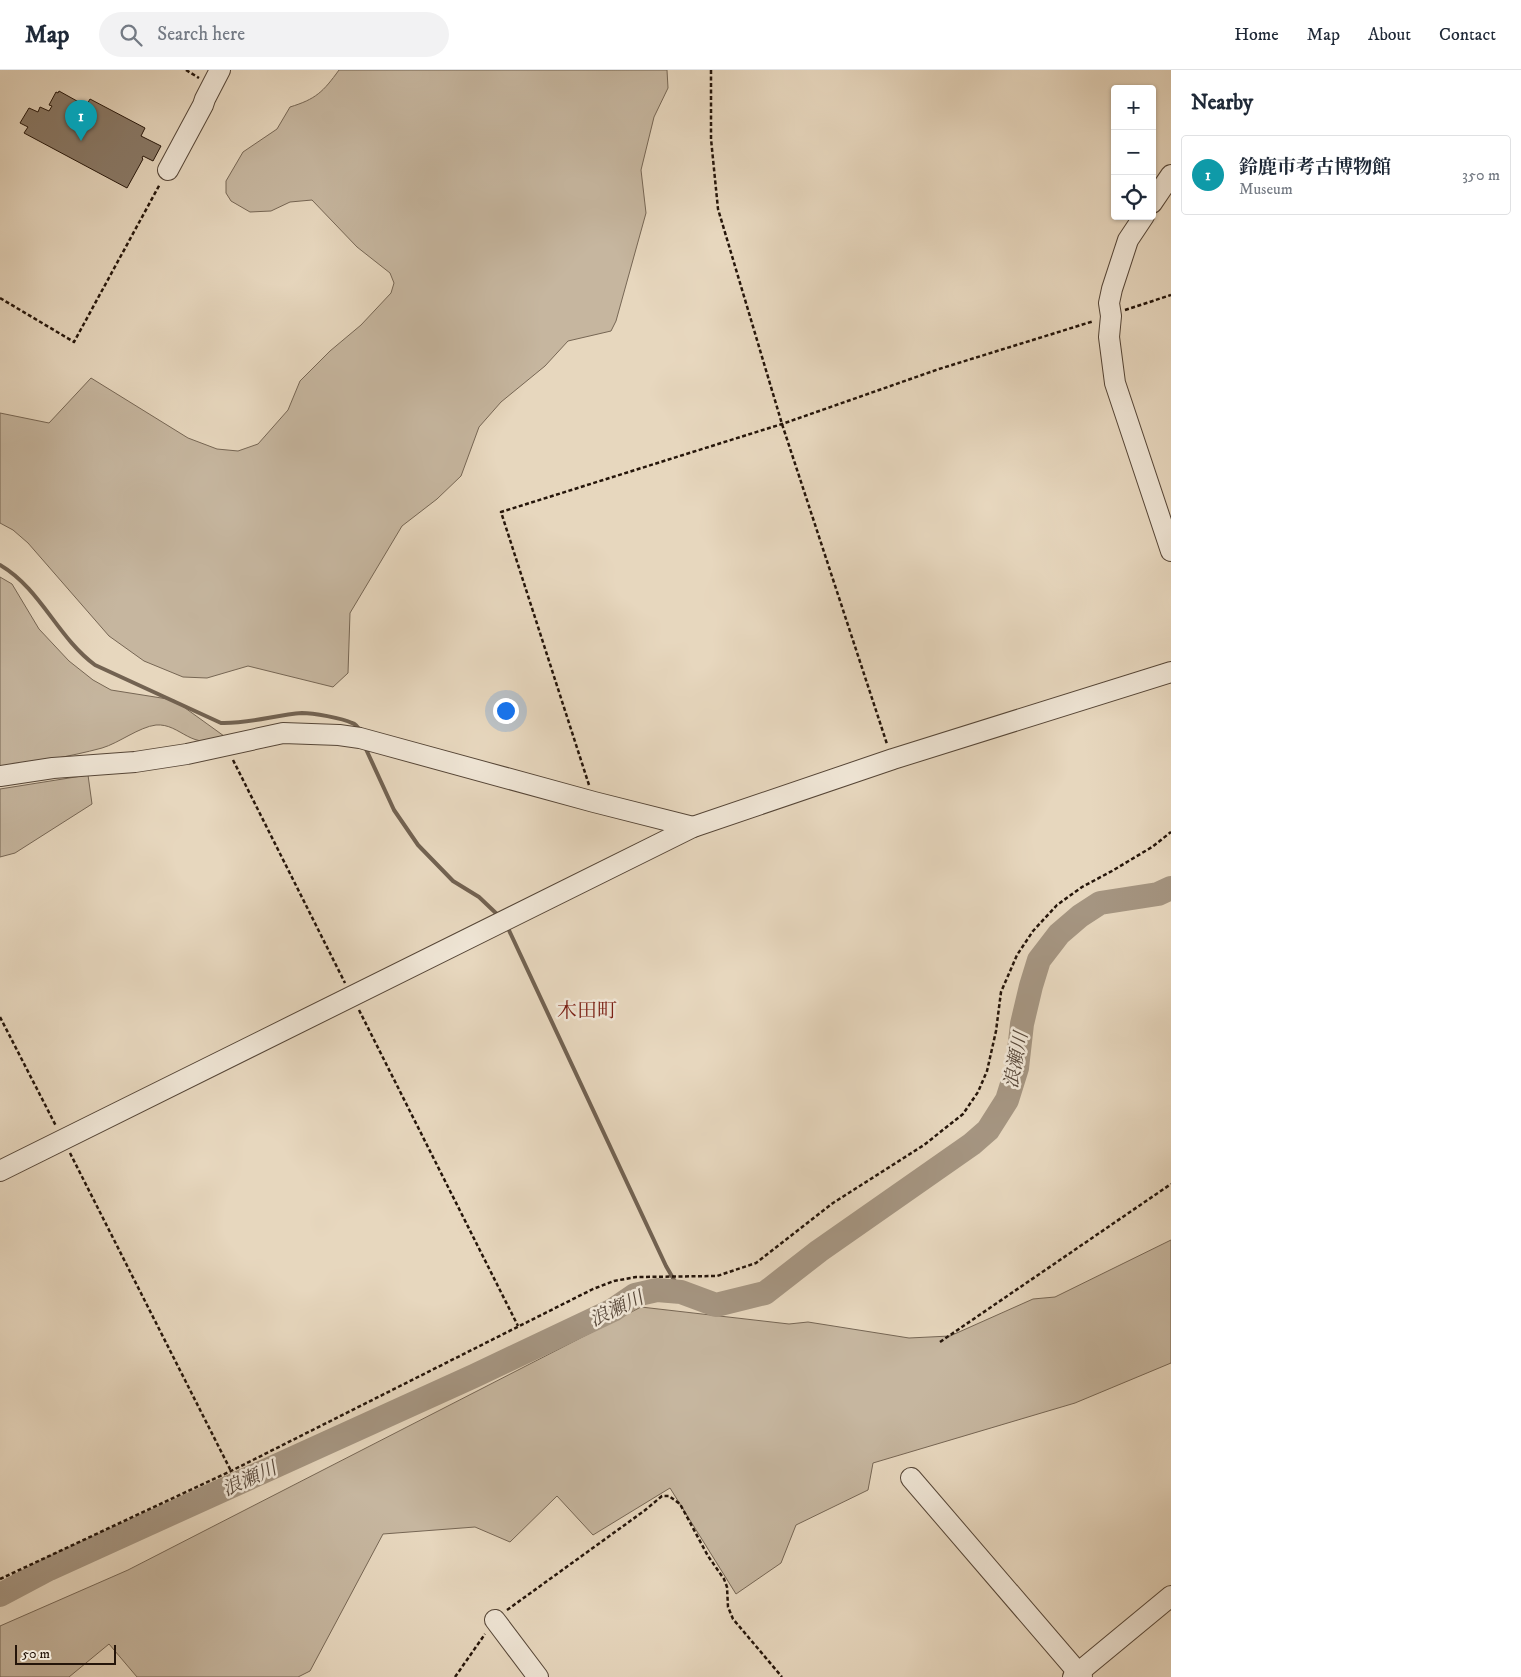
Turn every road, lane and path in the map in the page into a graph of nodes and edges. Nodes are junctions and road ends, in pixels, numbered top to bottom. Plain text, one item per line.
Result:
1 (220, 70) edge
2 (711, 70) edge
3 (168, 170) joint
4 (1171, 176) edge
5 (1156, 197) edge
6 (1141, 220) edge
7 (1171, 294) edge
8 (0, 298) edge
9 (1111, 316) junction
10 (782, 424) junction
11 (1171, 551) edge
12 (1171, 672) edge
13 (226, 745) junction
14 (893, 760) junction
15 (0, 776) edge
16 (594, 802) junction
17 (693, 826) junction
18 (1171, 832) edge
19 (352, 996) junction
20 (0, 1018) edge
21 (63, 1140) junction
22 (0, 1171) edge
23 (1171, 1184) edge
24 (518, 1326) junction
25 (940, 1342) dead end
26 (230, 1471) junction
27 (912, 1478) dead end
28 (0, 1579) edge
29 (1171, 1596) edge
30 (495, 1620) junction
31 (1078, 1676) edge
32 (455, 1677) edge
33 (538, 1677) edge
34 (782, 1677) edge

1 - 3 street
2 - 10 path
3 - 8 path
4 - 5 street
6 - 9 street
7 - 9 path
9 - 10 path
9 - 11 street
10 - 14 path
10 - 16 path
12 - 14 street
13 - 15 street
13 - 16 street
13 - 19 path
14 - 17 street
16 - 17 street
17 - 19 street
18 - 24 path
19 - 21 street
19 - 24 path
20 - 21 path
21 - 22 street
21 - 26 path
23 - 25 path
24 - 26 path
26 - 28 path
27 - 31 street
29 - 31 street
30 - 32 path
30 - 33 street
30 - 34 path

